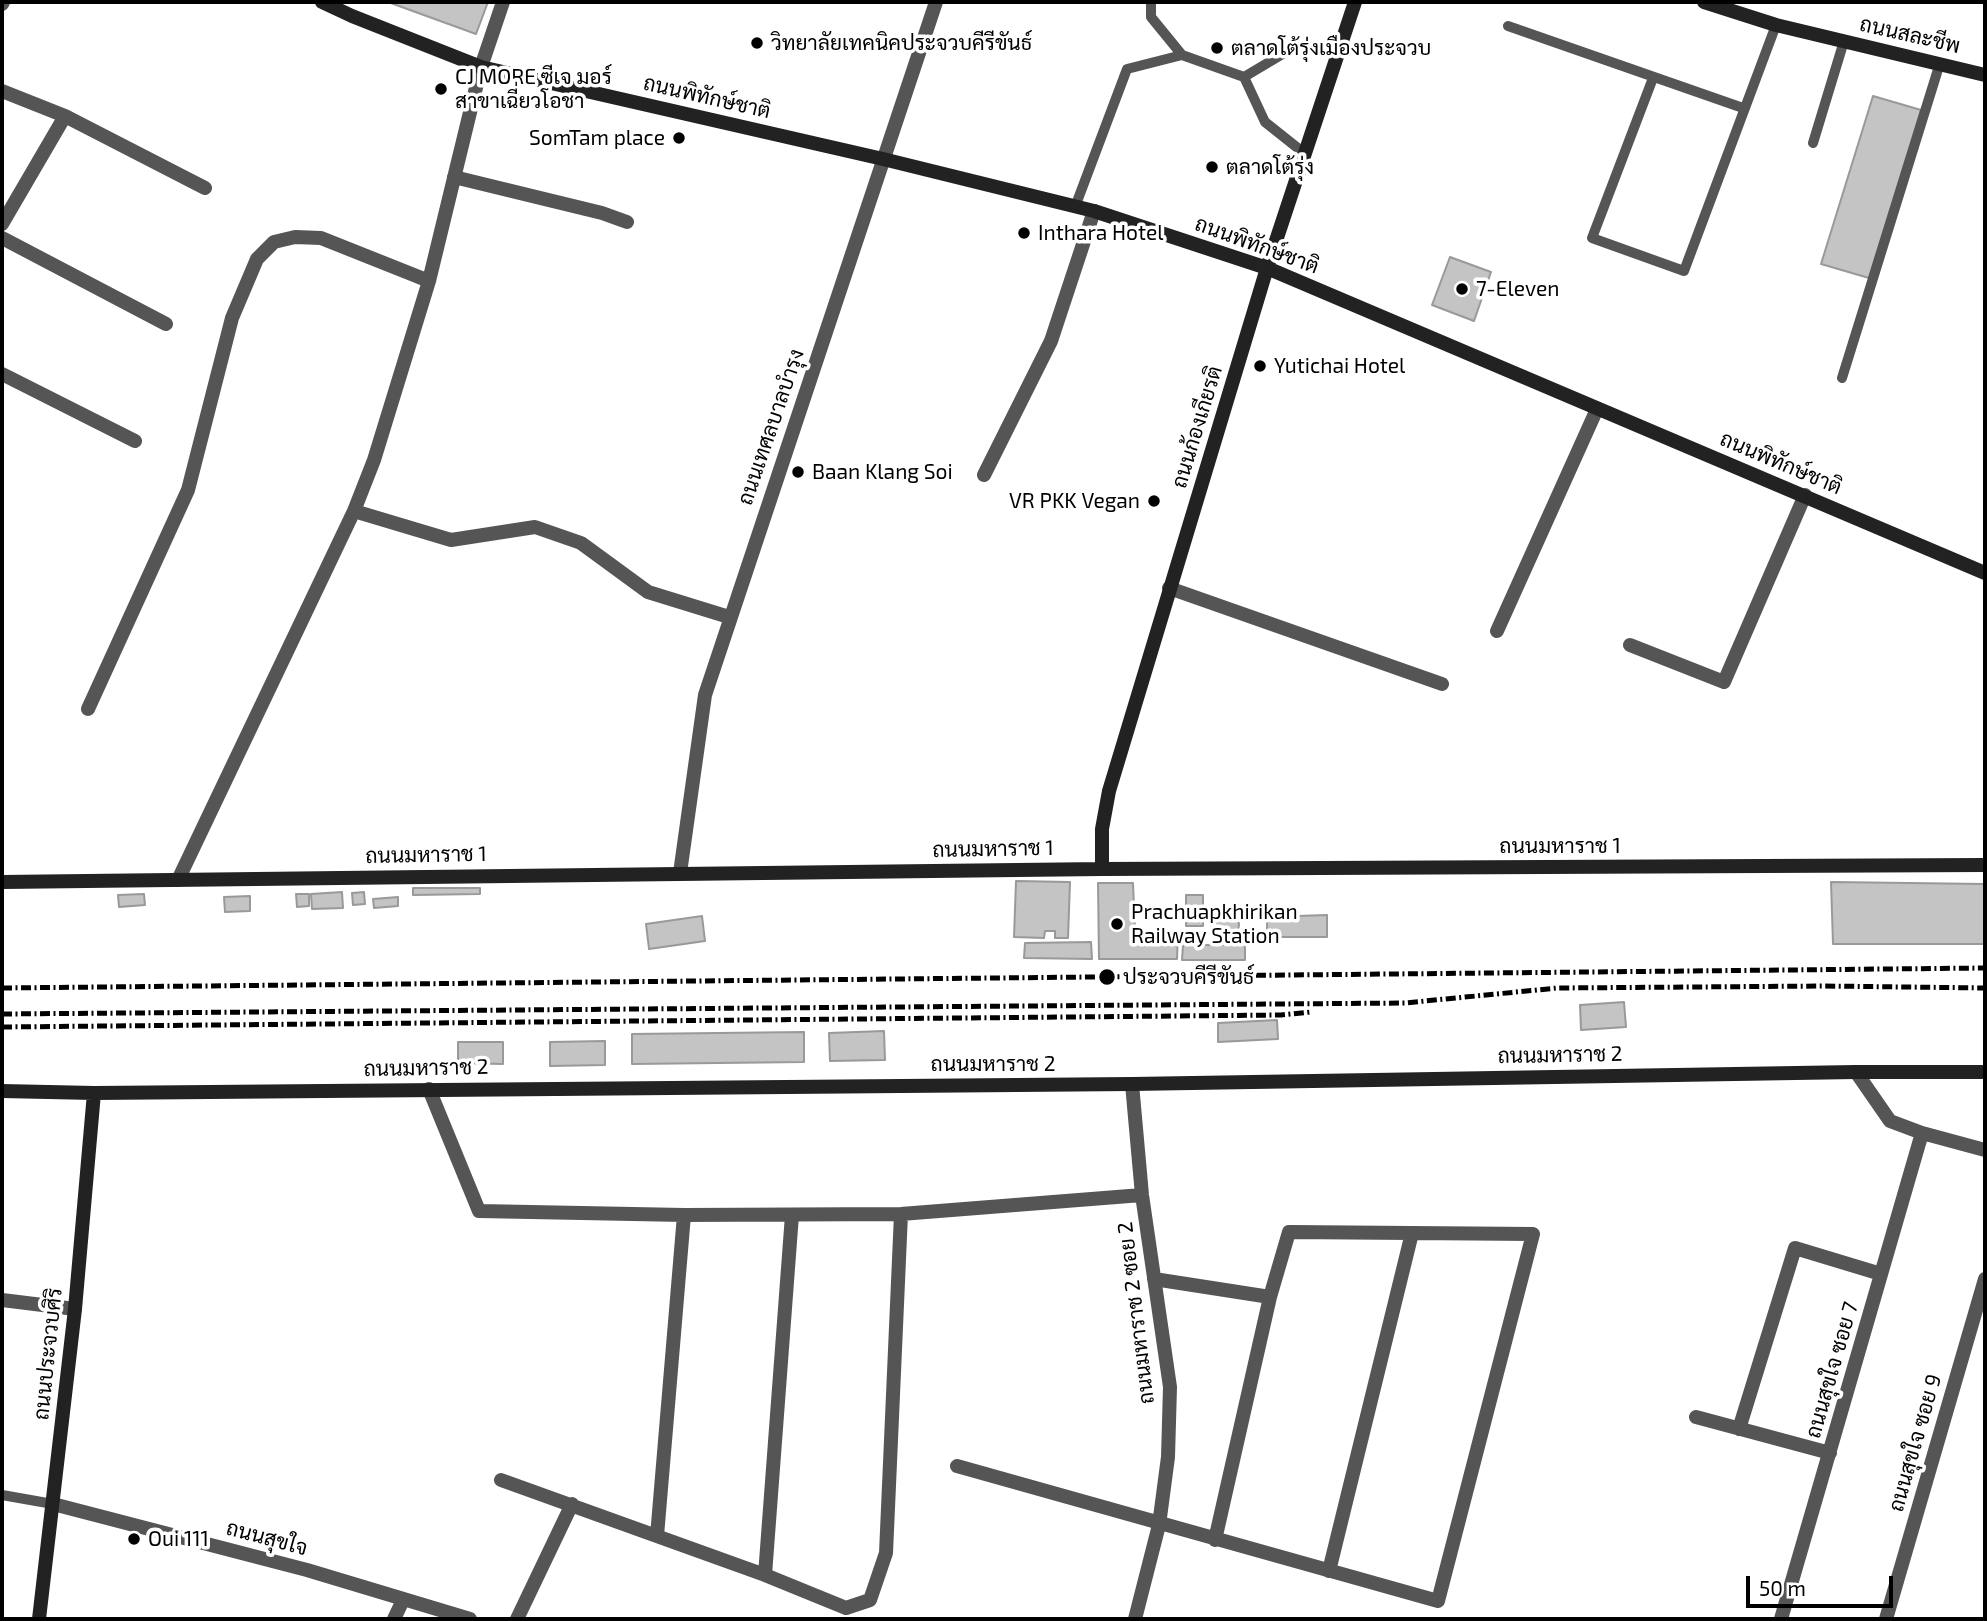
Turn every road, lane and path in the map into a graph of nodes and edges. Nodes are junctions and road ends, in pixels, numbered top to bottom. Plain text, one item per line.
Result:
1 (323, 2) edge
2 (503, 2) edge
3 (936, 2) edge
4 (1151, 2) edge
5 (1355, 2) edge
6 (1704, 2) edge
7 (1776, 25) junction
8 (1508, 26) dead end
9 (1844, 41) junction
10 (1341, 44) junction
11 (1182, 55) junction
12 (1940, 63) junction
13 (481, 67) junction
14 (1985, 75) edge
15 (1244, 77) junction
16 (1653, 78) junction
17 (2, 91) edge
18 (1743, 108) junction
19 (65, 116) junction
20 (1813, 143) dead end
21 (1304, 153) junction
22 (883, 159) junction
23 (454, 177) junction
24 (205, 188) dead end
25 (1075, 207) junction
26 (1094, 211) junction
27 (627, 222) dead end
28 (2, 224) edge
29 (2, 238) edge
30 (1267, 268) junction
31 (429, 281) junction
32 (166, 324) dead end
33 (2, 374) edge
34 (1842, 378) dead end
35 (1597, 409) junction
36 (135, 440) dead end
37 (984, 475) dead end
38 (1805, 495) junction
39 (354, 511) junction
40 (1985, 573) edge
41 (1169, 588) junction
42 (729, 617) junction
43 (1497, 631) dead end
44 (1630, 645) dead end
45 (1442, 684) dead end
46 (88, 709) dead end
47 (1985, 865) edge
48 (1102, 869) junction
49 (680, 873) junction
50 (178, 880) junction
51 (2, 882) edge
52 (1856, 1072) junction
53 (1985, 1072) edge
54 (1132, 1084) junction
55 (429, 1088) junction
56 (2, 1091) edge
57 (94, 1093) junction
58 (1922, 1133) junction
59 (1985, 1150) edge
60 (1142, 1195) junction
61 (901, 1214) junction
62 (684, 1215) junction
63 (792, 1216) junction
64 (1412, 1233) junction
65 (1881, 1274) junction
66 (1154, 1279) junction
67 (1985, 1279) edge
68 (1270, 1297) junction
69 (2, 1300) edge
70 (75, 1308) junction
71 (1696, 1418) dead end
72 (1740, 1429) junction
73 (1830, 1453) junction
74 (957, 1466) dead end
75 (501, 1480) dead end
76 (2, 1496) edge
77 (53, 1504) junction
78 (572, 1504) junction
79 (1160, 1525) junction
80 (657, 1536) junction
81 (1215, 1540) junction
82 (1329, 1571) junction
83 (765, 1575) junction
84 (403, 1600) junction
85 (40, 1619) edge
86 (394, 1619) edge
87 (470, 1619) edge
88 (517, 1619) edge
89 (1135, 1619) edge
90 (1781, 1619) edge
91 (1886, 1619) edge

1 - 13 street, ถนนพิทักษ์ชาติ
2 - 13 street
3 - 22 street, ถนนเทศลบาลบำรุง
4 - 11 lane
5 - 10 street, ถนนก้องเกียรติ
6 - 7 street, ถนนสละชีพ
7 - 9 street, ถนนสละชีพ
7 - 18 lane
8 - 16 lane
9 - 12 street, ถนนสละชีพ
9 - 20 lane
10 - 15 lane
10 - 21 street, ถนนก้องเกียรติ
11 - 15 lane
11 - 25 lane
12 - 14 street, ถนนสละชีพ
12 - 34 lane
13 - 22 street, ถนนพิทักษ์ชาติ
13 - 23 street
15 - 21 lane
16 - 18 lane
16 - 18 lane
17 - 19 street
19 - 24 street
19 - 28 street
21 - 30 street, ถนนก้องเกียรติ
22 - 25 street, ถนนพิทักษ์ชาติ
22 - 42 street, ถนนเทศลบาลบำรุง
23 - 27 street
23 - 31 street
25 - 26 street, ถนนพิทักษ์ชาติ
26 - 30 street, ถนนพิทักษ์ชาติ
26 - 37 street
29 - 32 street
30 - 35 street, ถนนพิทักษ์ชาติ
30 - 41 street, ถนนก้องเกียรติ
31 - 39 street
31 - 46 street
33 - 36 street
35 - 38 street, ถนนพิทักษ์ชาติ
35 - 43 street
38 - 40 street, ถนนพิทักษ์ชาติ
38 - 44 street
39 - 42 street
39 - 50 street
41 - 45 street
41 - 48 street, ถนนก้องเกียรติ
42 - 49 street, ถนนเทศลบาลบำรุง
47 - 48 street, ถนนมหาราช 1
48 - 49 street, ถนนมหาราช 1
49 - 50 street, ถนนมหาราช 1
50 - 51 street, ถนนมหาราช 1
52 - 53 street, ถนนมหาราช 2
52 - 54 street, ถนนมหาราช 2
52 - 58 street
54 - 55 street, ถนนมหาราช 2
54 - 60 street, ถนนมหาราช 2 ซอย 2
55 - 57 street, ถนนมหาราช 2
55 - 62 street
56 - 57 street, ถนนมหาราช 2
57 - 70 street, ถนนประจวบศิริ
58 - 59 street
58 - 65 street, ถนนสุขใจ ซอย 7
60 - 61 street
60 - 66 street, ถนนมหาราช 2 ซอย 2
61 - 63 street
61 - 83 street
62 - 63 street
62 - 80 street
63 - 83 street
64 - 68 street
64 - 82 street
64 - 82 street
65 - 72 street
65 - 73 street, ถนนสุขใจ ซอย 7
66 - 68 street
66 - 79 street, ถนนมหาราช 2 ซอย 2
67 - 91 street, ถนนสุขใจ ซอย 9
68 - 81 street
69 - 70 street
70 - 77 street, ถนนประจวบศิริ
71 - 72 street
72 - 73 street
73 - 90 street, ถนนสุขใจ ซอย 7
74 - 79 street
75 - 78 street
76 - 77 lane
77 - 84 street, ถนนสุขใจ
77 - 85 street, ถนนประจวบศิริ
78 - 80 street
78 - 88 street
79 - 81 street
79 - 89 street, ถนนมหาราช 2 ซอย 2
80 - 83 street
81 - 82 street
84 - 86 street
84 - 87 street, ถนนสุขใจ

